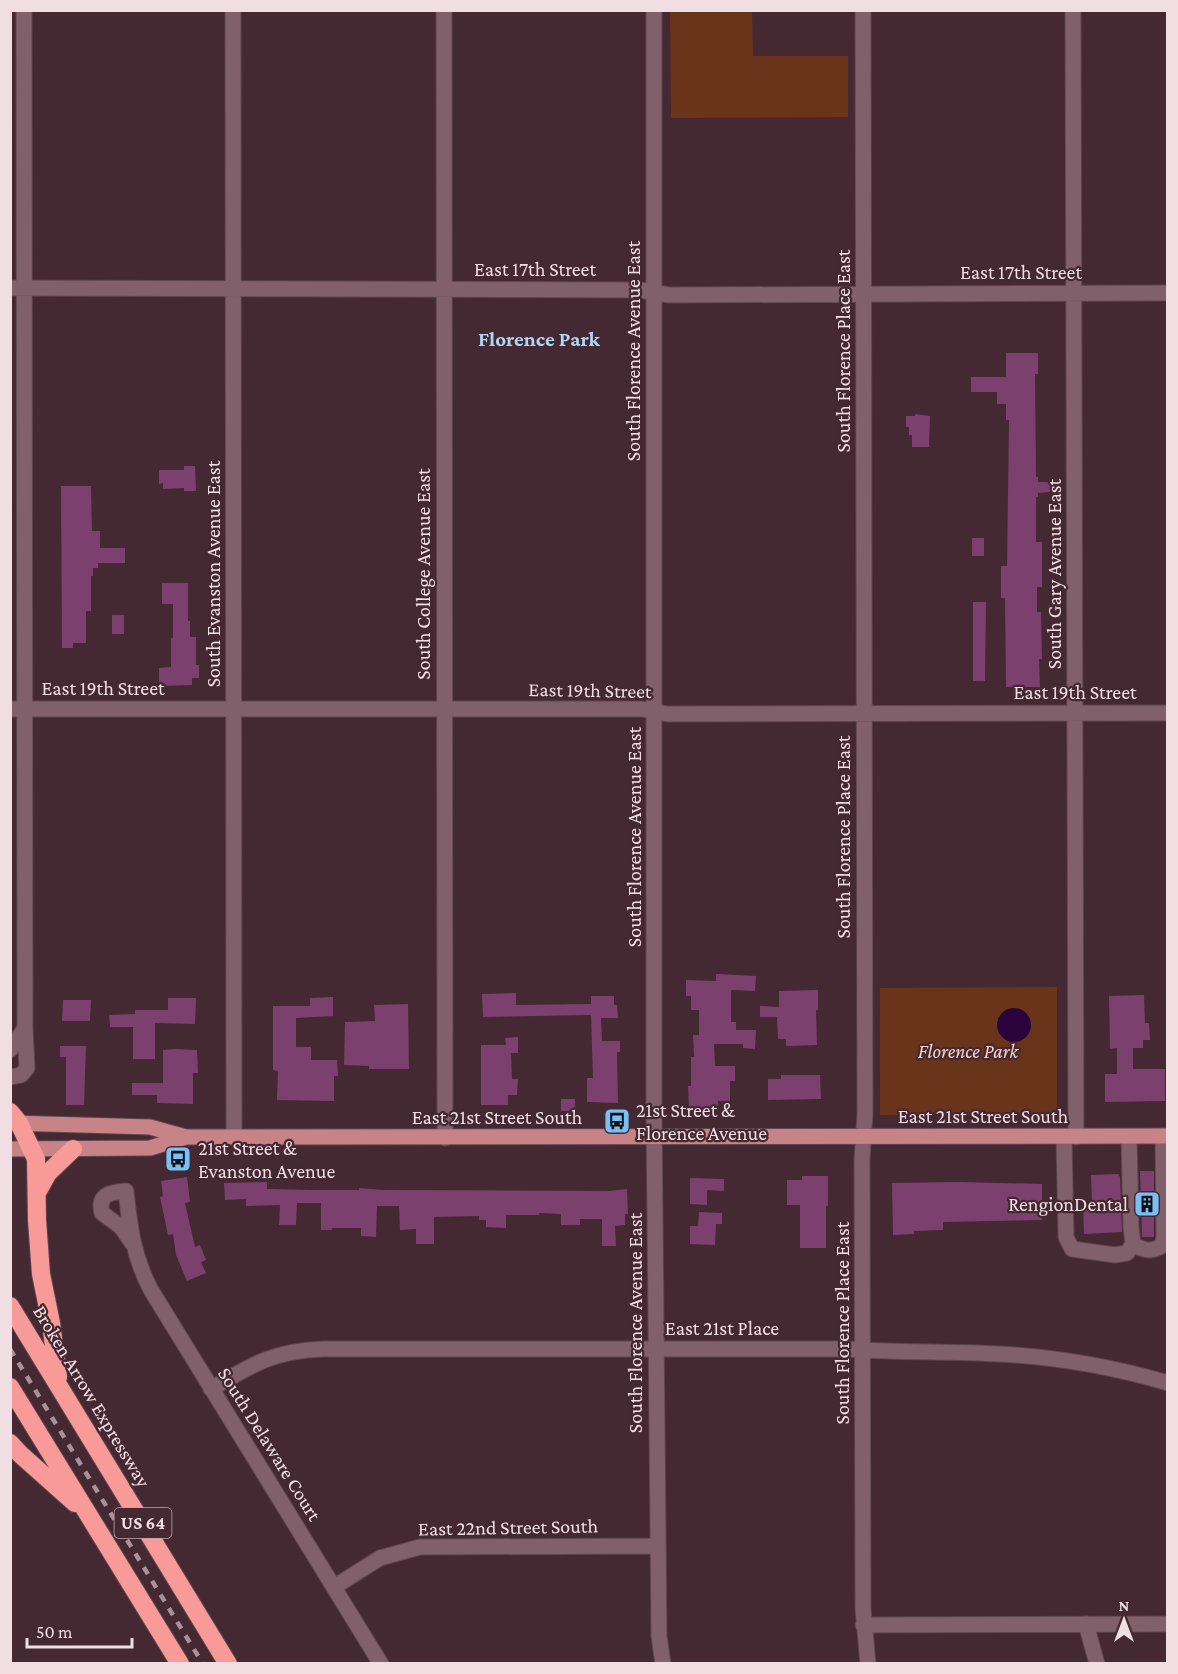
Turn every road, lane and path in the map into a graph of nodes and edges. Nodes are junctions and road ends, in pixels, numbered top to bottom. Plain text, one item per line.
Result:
1 (24, 10) edge
2 (233, 10) edge
3 (444, 10) edge
4 (654, 10) edge
5 (863, 10) edge
6 (1073, 10) edge
7 (17, 288) edge
8 (233, 289) junction
9 (444, 290) junction
10 (654, 293) junction
11 (863, 293) junction
12 (1074, 293) junction
13 (1167, 293) edge
14 (235, 708) junction
15 (18, 709) edge
16 (445, 709) junction
17 (655, 712) junction
18 (864, 713) junction
19 (1075, 713) junction
20 (1167, 713) edge
21 (18, 897) edge
22 (25, 1028) junction
23 (10, 1050) edge
24 (10, 1077) edge
25 (13, 1120) edge
26 (1165, 1136) edge
27 (186, 1137) junction
28 (234, 1137) junction
29 (864, 1137) junction
30 (1070, 1137) junction
31 (1128, 1137) junction
32 (445, 1138) junction
33 (655, 1138) junction
34 (10, 1149) edge
35 (33, 1149) junction
36 (73, 1149) junction
37 (1165, 1164) edge
38 (38, 1192) junction
39 (132, 1243) dead end
40 (1133, 1244) junction
41 (10, 1306) edge
42 (655, 1349) junction
43 (864, 1350) junction
44 (59, 1383) junction
45 (1167, 1383) edge
46 (10, 1387) edge
47 (211, 1389) junction
48 (10, 1443) edge
49 (89, 1515) junction
50 (656, 1545) junction
51 (334, 1587) junction
52 (1086, 1624) junction
53 (1167, 1624) edge
54 (863, 1625) junction
55 (180, 1664) edge
56 (228, 1664) edge
57 (381, 1664) edge
58 (663, 1664) edge
59 (868, 1664) edge
60 (1097, 1664) edge

1 - 7 street
2 - 8 street, South Evanston Avenue East
3 - 9 street, South College Avenue East
4 - 10 street, South Florence Avenue East
5 - 11 street, South Florence Place East
6 - 12 street, South Gary Avenue East
7 - 8 street, East 17th Street
7 - 15 street
8 - 9 street, East 17th Street
8 - 14 street, South Evanston Avenue East
9 - 10 street, East 17th Street
9 - 16 street, South College Avenue East
10 - 11 street, East 17th Street
10 - 17 street, South Florence Avenue East
11 - 12 street, East 17th Street
11 - 18 street, South Florence Place East
12 - 13 street, East 17th Street
12 - 19 street, South Gary Avenue East
14 - 15 street, East 19th Street
14 - 16 street, East 19th Street
14 - 28 street, South Evanston Avenue East
15 - 21 street
16 - 17 street, East 19th Street
16 - 32 street, South College Avenue East
17 - 18 street, East 19th Street
17 - 33 street, South Florence Avenue East
18 - 19 street, East 19th Street
18 - 29 street, South Florence Place East
19 - 20 street, East 19th Street
19 - 30 street, South Gary Avenue East
21 - 22 street
22 - 23 street
22 - 24 street
25 - 27 main road, East 21st Street South
25 - 35 highway
26 - 31 main road, East 21st Street South
26 - 37 street
27 - 28 main road, East 21st Street South
27 - 36 main road, East 21st Street South
28 - 32 main road, East 21st Street South
29 - 30 main road, East 21st Street South
29 - 33 main road, East 21st Street South
29 - 43 street, South Florence Place East
30 - 31 main road, East 21st Street South
30 - 40 street, South Gary Avenue East
31 - 40 street
32 - 33 main road, East 21st Street South
33 - 42 street, South Florence Avenue East
34 - 35 main road, East 21st Street South
35 - 36 main road, East 21st Street South
35 - 38 highway
36 - 38 highway
37 - 40 street
38 - 44 highway
39 - 47 street, South Delaware Court
41 - 44 highway, Broken Arrow Expressway / US 64
42 - 43 street, East 21st Place
42 - 47 street, East 21st Place
42 - 50 street, South Florence Avenue East
43 - 45 street, East 21st Place
43 - 54 street, South Florence Place East
44 - 56 highway, Broken Arrow Expressway / US 64
46 - 49 highway, US 64
47 - 51 street, South Delaware Court
48 - 49 highway
49 - 55 highway, US 64
50 - 51 street, East 22nd Street South
50 - 58 street, South Florence Avenue East
51 - 57 street, South Delaware Court
52 - 53 street
52 - 54 street
52 - 60 street
54 - 59 street, South Florence Place East

